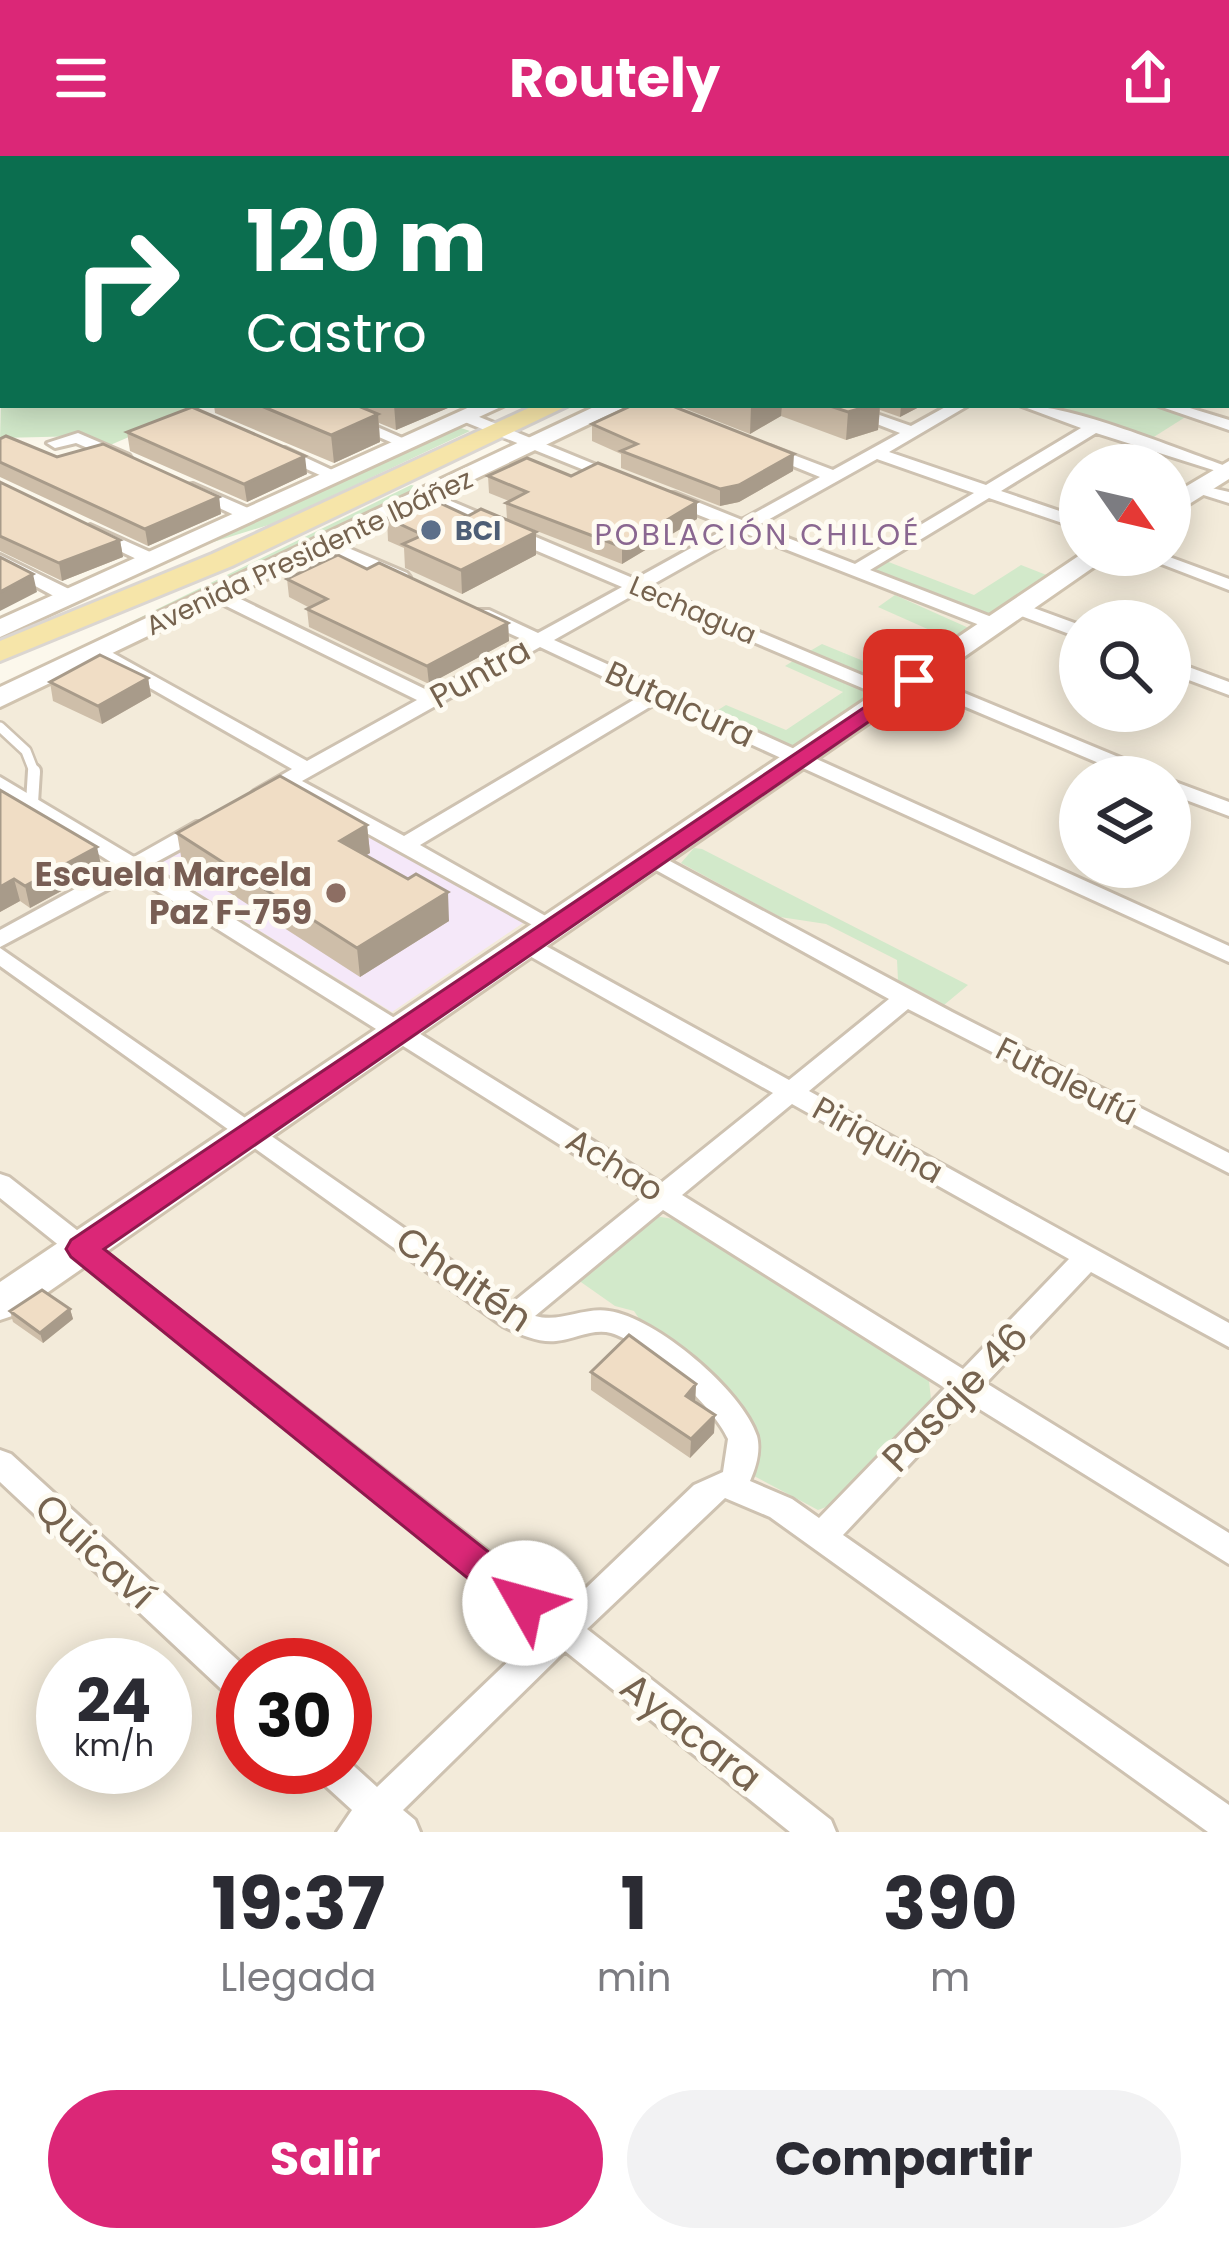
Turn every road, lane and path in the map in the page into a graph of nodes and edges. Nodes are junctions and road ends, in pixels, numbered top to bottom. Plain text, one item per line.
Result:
1 (320, 408) edge
2 (530, 408) edge
3 (611, 408) edge
4 (845, 408) edge
5 (956, 408) edge
6 (1036, 408) edge
7 (1174, 408) edge
8 (478, 414) edge
9 (1229, 425) edge
10 (1095, 428) junction
11 (914, 432) junction
12 (55, 443) dead end
13 (408, 444) junction
14 (536, 445) junction
15 (753, 445) edge
16 (268, 446) edge
17 (876, 453) junction
18 (137, 464) edge
19 (1227, 469) edge
20 (338, 476) junction
21 (834, 476) junction
22 (178, 483) edge
23 (633, 483) edge
24 (1200, 488) junction
25 (655, 492) edge
26 (987, 492) junction
27 (1191, 494) edge
28 (426, 497) junction
29 (1229, 498) edge
30 (62, 516) edge
31 (251, 516) junction
32 (1059, 517) edge
33 (302, 523) junction
34 (743, 526) junction
35 (327, 544) junction
36 (0, 560) edge
37 (153, 560) junction
38 (222, 560) junction
39 (855, 571) junction
40 (1191, 571) edge
41 (1067, 576) edge
42 (1229, 585) edge
43 (421, 586) edge
44 (636, 586) junction
45 (218, 596) junction
46 (70, 597) junction
47 (460, 604) edge
48 (1007, 617) junction
49 (1059, 628) edge
50 (0, 629) edge
51 (539, 640) junction
52 (0, 652) edge
53 (97, 652) junction
54 (1191, 674) edge
55 (0, 677) edge
56 (904, 687) junction
57 (1229, 689) edge
58 (657, 694) junction
59 (0, 698) edge
60 (432, 700) junction
61 (0, 727) edge
62 (1093, 756) edge
63 (799, 759) junction
64 (297, 775) junction
65 (0, 783) edge
66 (1191, 794) edge
67 (250, 801) edge
68 (32, 803) junction
69 (1229, 810) edge
70 (230, 812) edge
71 (406, 844) junction
72 (653, 859) junction
73 (133, 866) junction
74 (540, 936) junction
75 (0, 940) edge
76 (0, 955) edge
77 (1229, 955) edge
78 (907, 997) junction
79 (403, 1029) junction
80 (791, 1091) junction
81 (252, 1132) junction
82 (1229, 1164) edge
83 (0, 1184) edge
84 (663, 1196) junction
85 (82, 1249) junction
86 (1088, 1257) junction
87 (0, 1304) edge
88 (513, 1318) junction
89 (1229, 1336) edge
90 (967, 1384) junction
91 (0, 1463) edge
92 (733, 1485) junction
93 (822, 1536) junction
94 (1229, 1550) edge
95 (562, 1632) junction
96 (216, 1662) edge
97 (352, 1794) edge
98 (378, 1825) edge
99 (1229, 1826) edge
100 (818, 1832) edge

1 - 13 street
2 - 8 main road, Avenida Presidente Ibáñez
3 - 14 street, Avenida Presidente Ibáñez
4 - 11 street
5 - 11 street, Puntra
6 - 10 street
7 - 9 street
8 - 13 street, Avenida Presidente Ibáñez
8 - 14 street
8 - 33 main road, Avenida Presidente Ibáñez
10 - 19 street
10 - 26 street
11 - 17 street, Puntra
12 - 18 street
13 - 20 street, Avenida Presidente Ibáñez
14 - 23 street
14 - 28 street, Avenida Presidente Ibáñez
15 - 21 street
16 - 20 street
17 - 21 street, Puntra
17 - 26 street
19 - 24 street
20 - 31 street, Avenida Presidente Ibáñez
21 - 34 street, Puntra
22 - 31 street
24 - 27 street
24 - 29 street
25 - 34 street
26 - 32 street
26 - 39 street
28 - 35 street, Avenida Presidente Ibáñez
28 - 44 street, Lechagua
30 - 37 street
31 - 37 street, Avenida Presidente Ibáñez
33 - 37 main road
33 - 38 main road, Avenida Presidente Ibáñez
34 - 39 street
34 - 44 street, Puntra
35 - 43 street
35 - 45 street, Avenida Presidente Ibáñez
36 - 46 street
37 - 46 street, Avenida Presidente Ibáñez
38 - 52 main road, Avenida Presidente Ibáñez
38 - 55 main road, Avenida Presidente Ibáñez
39 - 48 street
40 - 42 street
41 - 48 street
44 - 51 street, Puntra
44 - 56 street, Lechagua
45 - 53 street, Avenida Presidente Ibáñez
45 - 60 street
46 - 50 street, Avenida Presidente Ibáñez
47 - 51 street, Butalcura
48 - 49 street
48 - 56 street
51 - 58 street, Butalcura
51 - 60 street, Puntra
53 - 59 street, Avenida Presidente Ibáñez
53 - 64 street, Piriquina
54 - 57 street
56 - 62 street, Lechagua
56 - 63 street
58 - 63 street, Butalcura
58 - 71 street
60 - 64 street, Puntra
61 - 68 lane
63 - 72 street
63 - 77 street, Butalcura
64 - 67 street, Puntra
64 - 71 street, Piriquina
65 - 68 street, Achao
66 - 69 street
68 - 73 street, Achao
70 - 73 street
71 - 74 street, Piriquina
72 - 74 street
72 - 78 street, Futaleufú
73 - 75 street
73 - 79 street, Achao
74 - 79 street
74 - 80 street, Piriquina
76 - 81 street, Chaitén
78 - 80 street
78 - 82 street, Futaleufú
79 - 81 street
79 - 84 street, Achao
80 - 84 street
80 - 86 street, Piriquina
81 - 85 street
81 - 88 street, Chaitén
83 - 85 street, Ayacara
84 - 88 street
84 - 90 street, Achao
85 - 87 street
85 - 95 street, Ayacara
86 - 89 street, Piriquina
86 - 90 street, Pasaje 46
88 - 92 street, Chaitén
90 - 93 street, Pasaje 46
90 - 94 street, Achao
91 - 96 street, Quicaví
92 - 93 street
92 - 95 street
93 - 99 street
95 - 98 street
95 - 100 street, Ayacara
97 - 98 street

